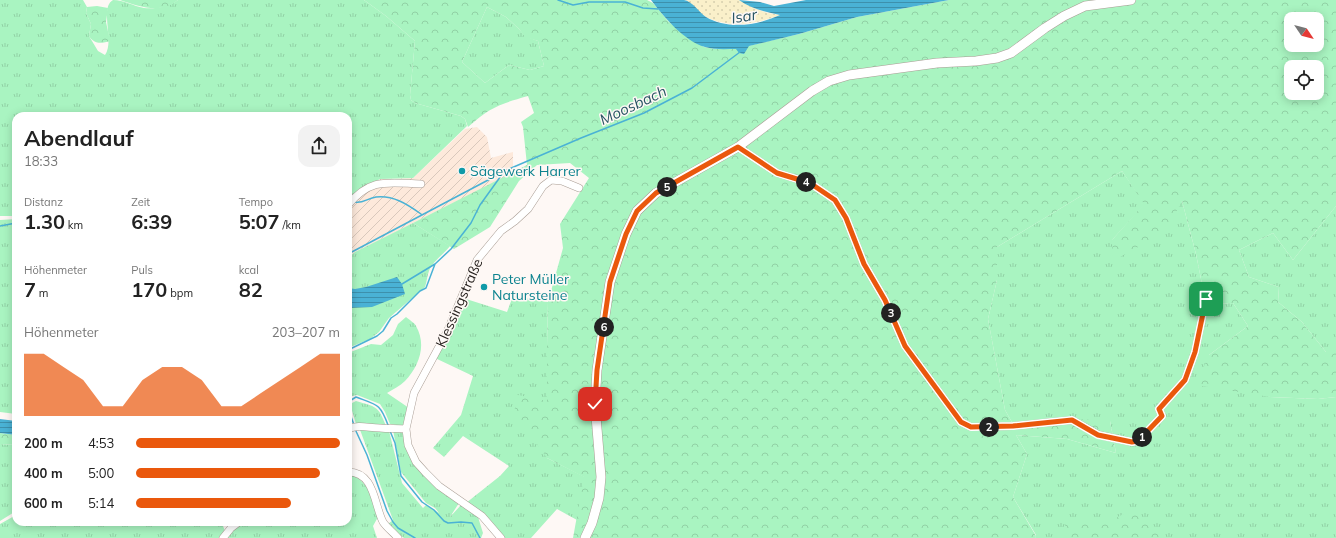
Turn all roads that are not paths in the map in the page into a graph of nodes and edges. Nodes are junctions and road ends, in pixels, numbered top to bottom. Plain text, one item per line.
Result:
1 (1131, 0) edge
2 (738, 147) junction
3 (421, 184) dead end
4 (579, 188) dead end
5 (352, 201) edge
6 (1206, 299) dead end
7 (353, 428) edge
8 (406, 429) junction
9 (352, 472) edge
10 (234, 526) edge
11 (223, 538) edge
12 (398, 538) edge
13 (501, 538) edge
14 (585, 538) edge

1 - 2 main road
2 - 6 street
2 - 14 main road
3 - 5 street
4 - 8 street, Klessingstraße
7 - 8 street
8 - 13 street
9 - 12 street
10 - 11 street

